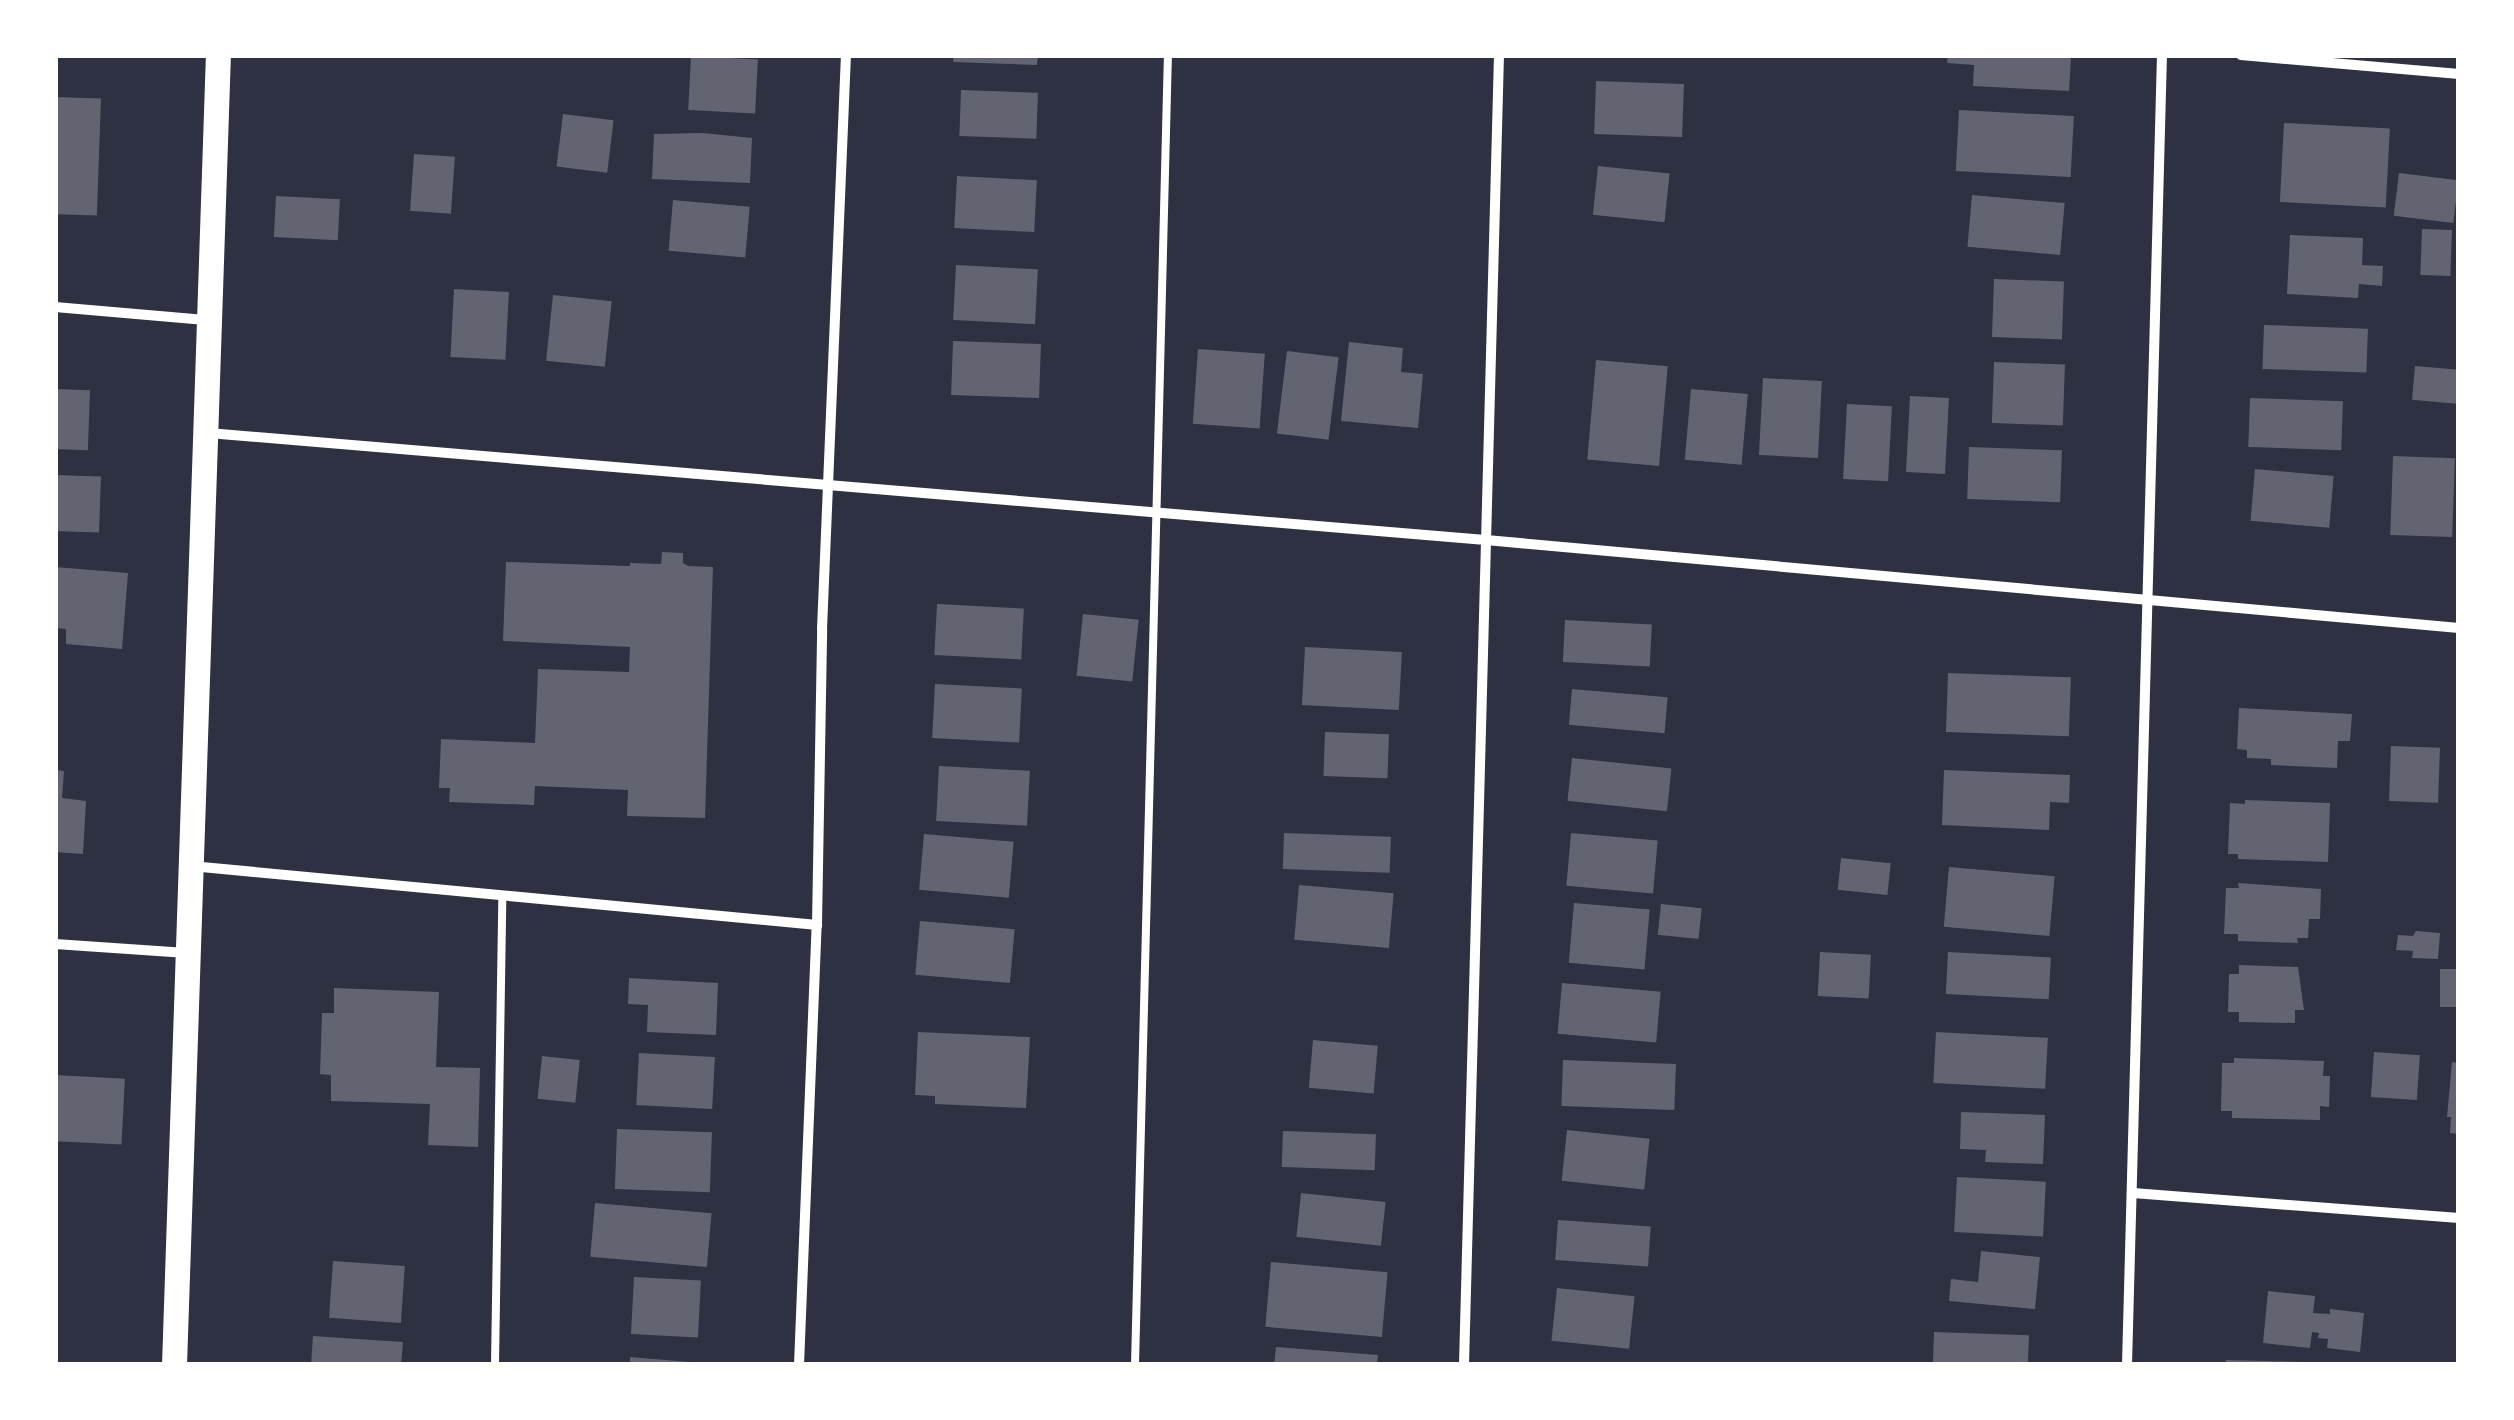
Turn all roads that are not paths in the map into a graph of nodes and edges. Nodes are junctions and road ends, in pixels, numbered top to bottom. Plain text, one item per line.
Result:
1 (218, 55) edge
2 (846, 55) edge
3 (1168, 55) edge
4 (1498, 55) edge
5 (2162, 55) edge
6 (2241, 55) edge
7 (2459, 74) edge
8 (55, 307) edge
9 (209, 320) junction
10 (204, 432) junction
11 (829, 485) junction
12 (1156, 512) junction
13 (1486, 540) junction
14 (2146, 599) junction
15 (2459, 628) edge
16 (190, 866) junction
17 (502, 896) junction
18 (817, 925) junction
19 (55, 944) edge
20 (188, 953) junction
21 (2133, 1193) junction
22 (2459, 1218) edge
23 (174, 1365) edge
24 (495, 1365) edge
25 (798, 1365) edge
26 (1136, 1365) edge
27 (1464, 1365) edge
28 (2127, 1365) edge

1 - 9 main road
2 - 11 street
3 - 12 lane
4 - 13 street
5 - 14 street
6 - 7 street
8 - 9 street
9 - 10 main road
10 - 11 street
10 - 16 main road
11 - 12 street
11 - 18 street
12 - 13 street
12 - 26 lane
13 - 14 street
13 - 27 street
14 - 15 street
14 - 21 street
16 - 17 street
16 - 20 main road
17 - 18 street
17 - 24 lane
18 - 25 street
19 - 20 street
20 - 23 main road
21 - 22 street
21 - 28 street

